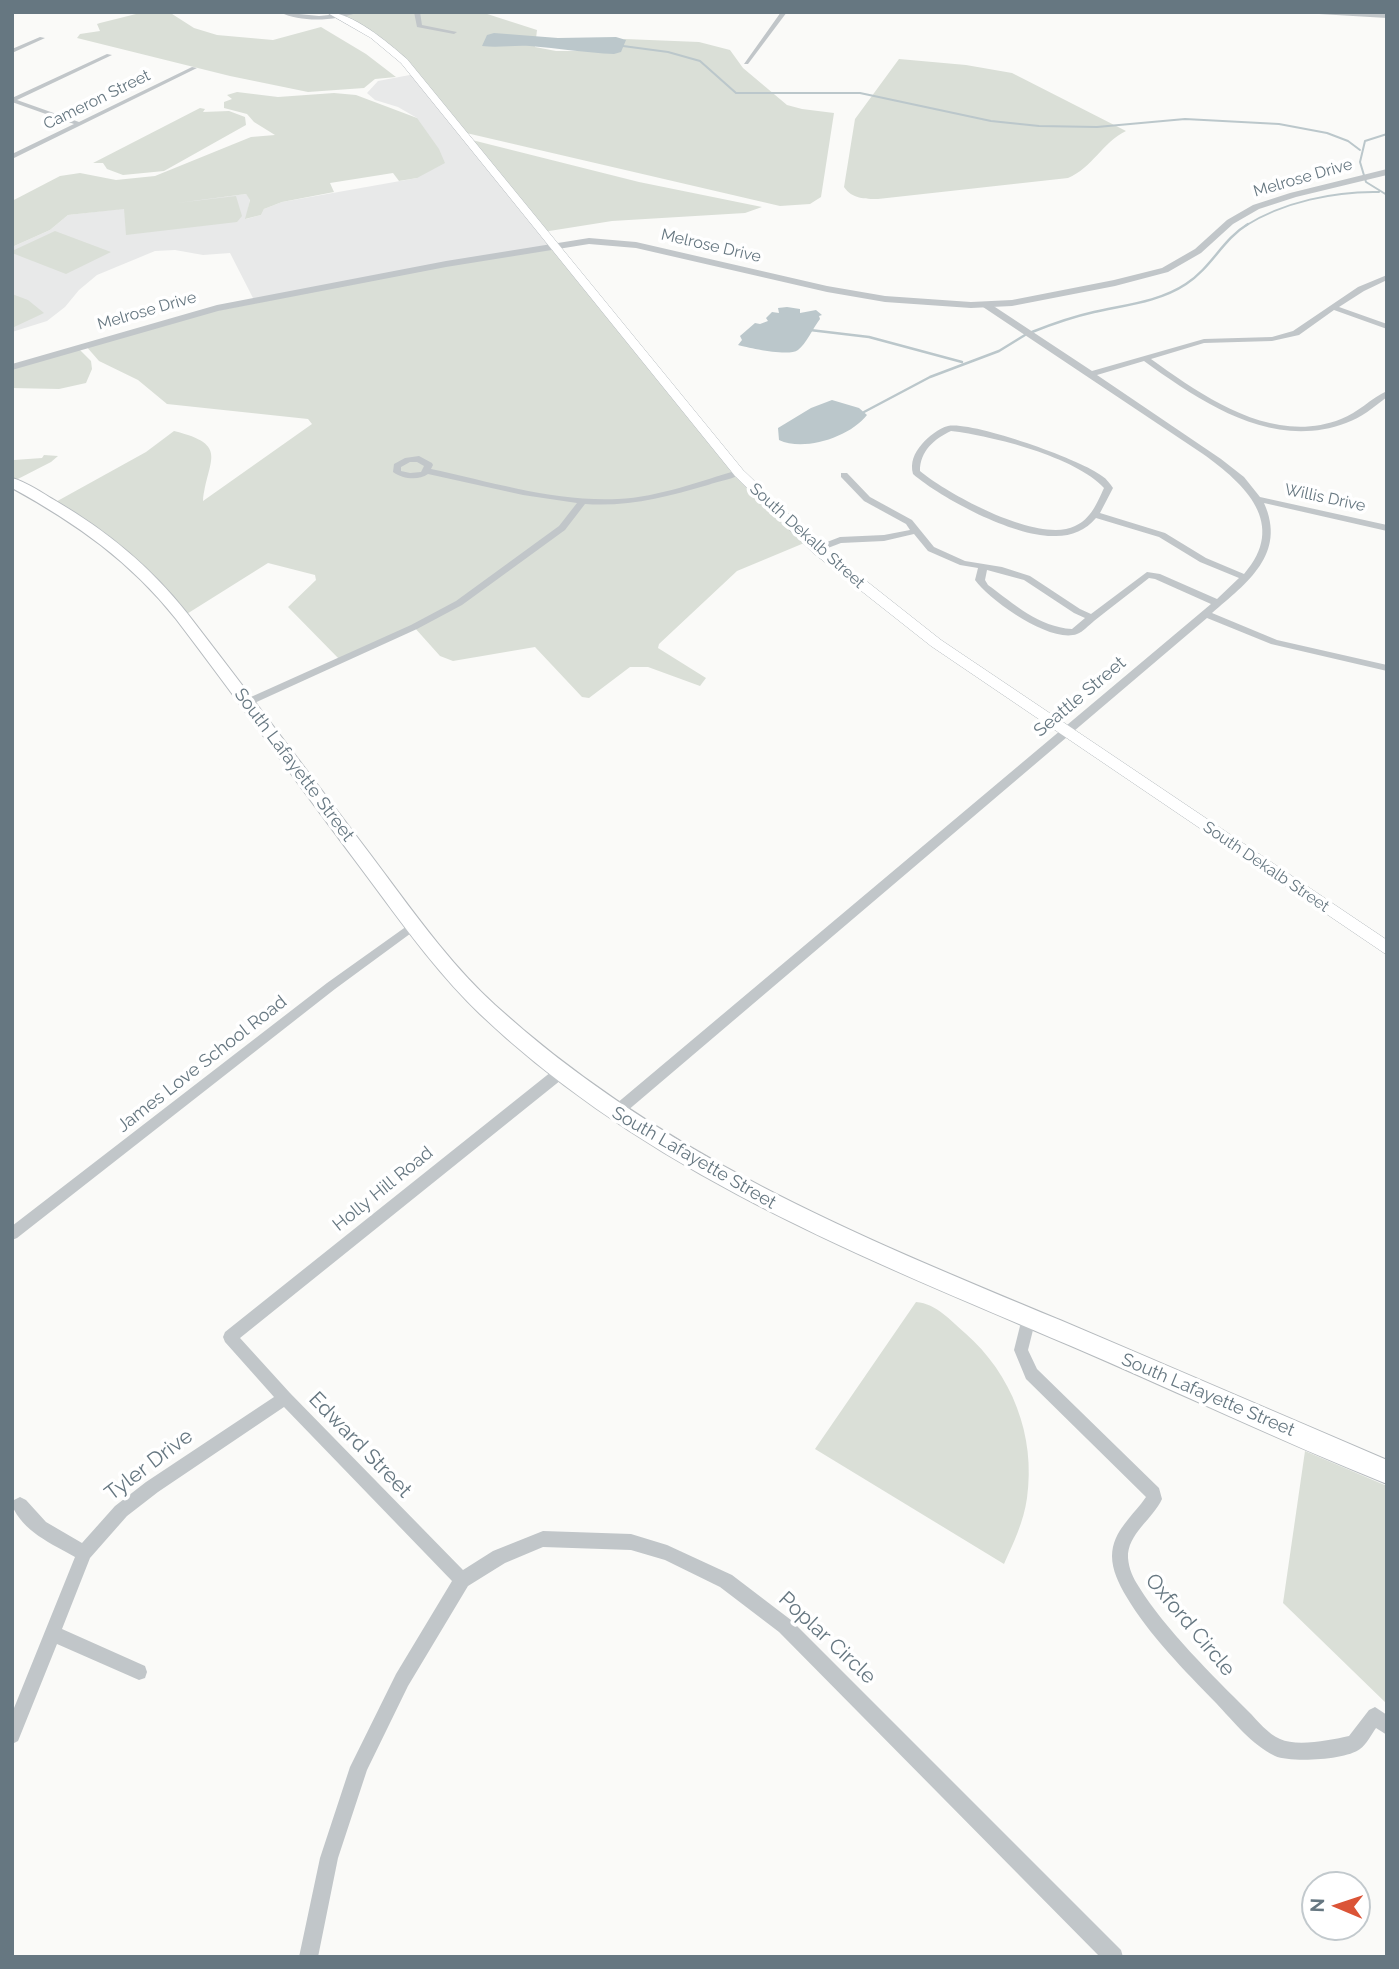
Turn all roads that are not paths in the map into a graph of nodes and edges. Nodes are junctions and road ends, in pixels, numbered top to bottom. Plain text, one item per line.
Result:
1 (282, 12) edge
2 (356, 12) edge
3 (417, 12) edge
4 (785, 12) edge
5 (1320, 12) edge
6 (334, 14) edge
7 (1387, 16) edge
8 (454, 32) dead end
9 (42, 38) dead end
10 (12, 51) edge
11 (109, 55) dead end
12 (746, 63) dead end
13 (194, 68) dead end
14 (12, 100) edge
15 (80, 124) junction
16 (12, 157) edge
17 (1387, 172) edge
18 (554, 245) junction
19 (1387, 277) edge
20 (986, 305) junction
21 (1335, 308) junction
22 (1387, 327) edge
23 (1145, 358) junction
24 (12, 367) edge
25 (1091, 374) junction
26 (1387, 393) edge
27 (427, 471) dead end
28 (739, 473) junction
29 (844, 475) dead end
30 (12, 482) edge
31 (1257, 499) junction
32 (583, 501) junction
33 (1096, 514) junction
34 (1387, 528) edge
35 (915, 531) junction
36 (817, 549) junction
37 (983, 566) junction
38 (1244, 577) junction
39 (1218, 603) junction
40 (1206, 614) junction
41 (1093, 618) junction
42 (1387, 668) edge
43 (246, 703) junction
44 (1066, 732) junction
45 (414, 925) junction
46 (1387, 949) edge
47 (561, 1072) junction
48 (615, 1113) junction
49 (12, 1234) edge
50 (1029, 1318) junction
51 (230, 1337) joint
52 (285, 1398) junction
53 (1387, 1472) edge
54 (20, 1505) dead end
55 (84, 1553) junction
56 (462, 1580) junction
57 (52, 1633) junction
58 (139, 1672) dead end
59 (1387, 1726) edge
60 (12, 1735) edge
61 (307, 1957) edge
62 (1114, 1957) edge

1 - 6 street
2 - 6 street
3 - 8 street
4 - 12 street
5 - 7 street
6 - 18 main road, South Dekalb Street
9 - 10 street
11 - 14 street
13 - 15 street, Cameron Street
14 - 15 street
15 - 16 street, Cameron Street
17 - 20 street, Melrose Drive
18 - 20 street, Melrose Drive
18 - 24 street, Melrose Drive
18 - 28 main road, South Dekalb Street
19 - 21 street
20 - 25 street, Seattle Street
21 - 22 street
21 - 23 street
23 - 25 street
23 - 26 street
25 - 31 street, Seattle Street
27 - 32 street
28 - 32 street
28 - 36 main road, South Dekalb Street
29 - 35 street
30 - 43 main road, South Lafayette Street
31 - 34 street, Willis Drive
31 - 38 street, Seattle Street
32 - 43 street
33 - 33 street
33 - 38 street
35 - 36 street
35 - 37 street
36 - 44 main road, South Dekalb Street
37 - 41 street
37 - 41 street
38 - 39 street, Seattle Street
39 - 40 street, Seattle Street
39 - 41 street
40 - 42 street
40 - 44 street, Seattle Street
43 - 45 main road, South Lafayette Street
44 - 46 main road, South Dekalb Street
44 - 48 street, Seattle Street
45 - 47 main road, South Lafayette Street
45 - 49 street, James Love School Road
47 - 48 main road, South Lafayette Street
47 - 51 street, Holly Hill Road
48 - 50 main road, South Lafayette Street
50 - 53 main road, South Lafayette Street
50 - 59 street, Oxford Circle
51 - 52 street, Edward Street
52 - 55 street, Tyler Drive
52 - 56 street, Edward Street
54 - 55 street
55 - 57 street, Tyler Drive
56 - 61 street, Poplar Circle
56 - 62 street, Poplar Circle
57 - 58 street
57 - 60 street, Tyler Drive

